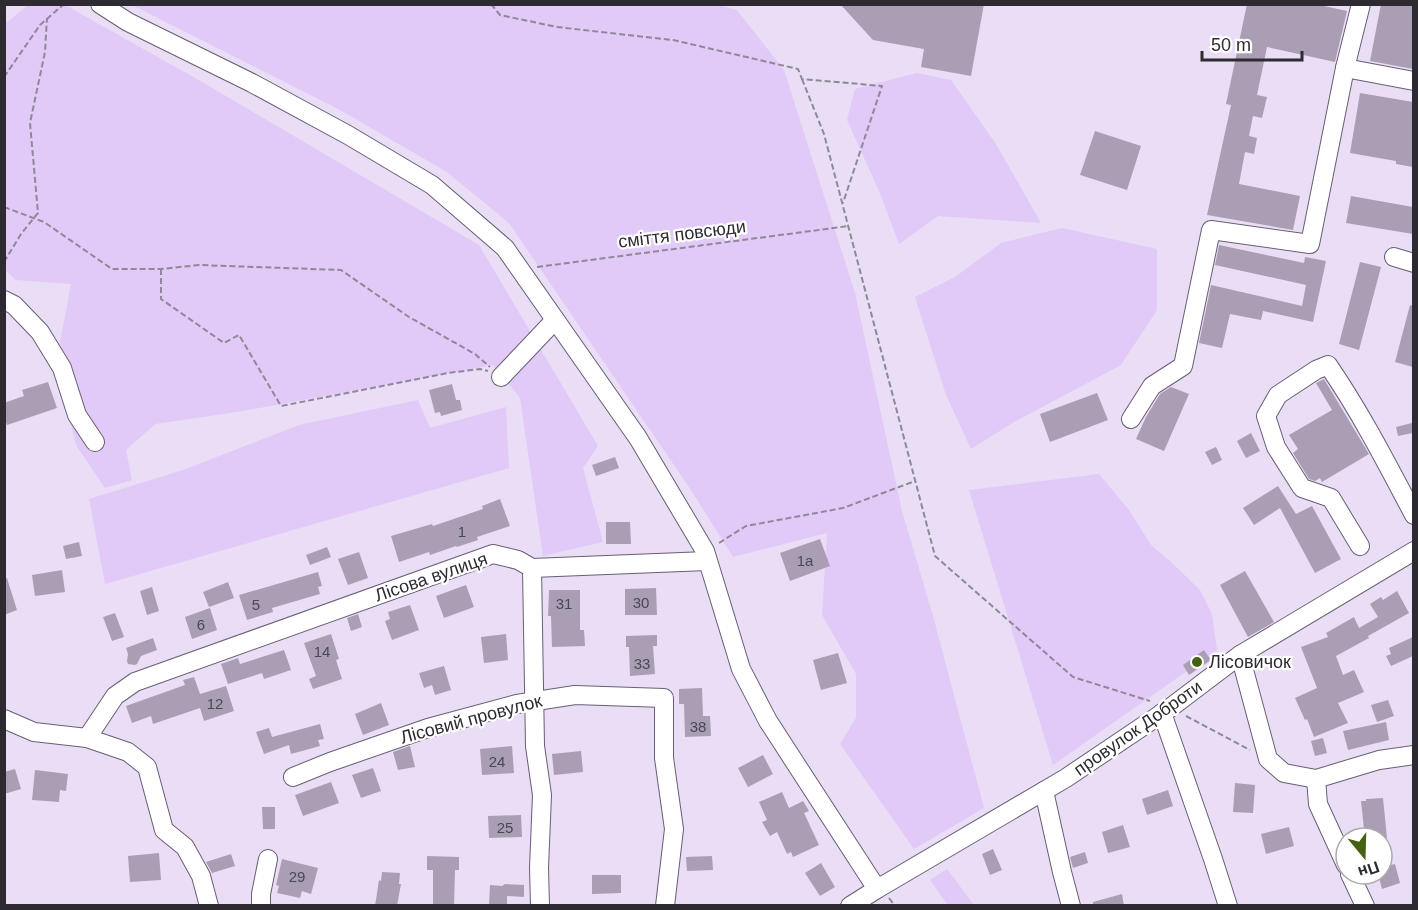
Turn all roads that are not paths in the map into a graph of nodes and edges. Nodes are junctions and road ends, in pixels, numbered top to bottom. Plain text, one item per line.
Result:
1 (100, 4) edge
2 (1361, 4) edge
3 (1345, 68) junction
4 (1413, 81) edge
5 (1394, 257) dead end
6 (1413, 263) edge
7 (4, 300) edge
8 (555, 320) junction
9 (501, 376) road end
10 (1131, 419) dead end
11 (95, 442) dead end
12 (1413, 515) edge
13 (1360, 546) dead end
14 (1413, 550) edge
15 (706, 556) junction
16 (532, 568) junction
17 (1240, 655) junction
18 (534, 701) junction
19 (1166, 711) junction
20 (4, 719) edge
21 (87, 738) junction
22 (1413, 755) edge
23 (293, 777) dead end
24 (1316, 779) junction
25 (1044, 791) junction
26 (1334, 838) edge
27 (268, 859) dead end
28 (1356, 886) edge
29 (884, 894) junction
30 (209, 906) edge
31 (261, 906) edge
32 (540, 906) edge
33 (665, 906) edge
34 (850, 906) edge
35 (1071, 906) edge
36 (1228, 906) edge
37 (1365, 906) edge

1 - 8 street
2 - 3 street
3 - 4 street
3 - 10 street
5 - 6 street
7 - 11 street
8 - 9 street
8 - 15 street
12 - 13 street
14 - 17 street, провулок Доброти
15 - 16 street
15 - 29 street
16 - 18 street
16 - 21 street, Лісова вулиця
17 - 19 street, провулок Доброти
17 - 24 street
18 - 23 street, Лісовий провулок
18 - 32 street
18 - 33 street, Лісовий провулок
19 - 25 street, провулок Доброти
19 - 36 street
20 - 21 street
21 - 30 street
22 - 24 street
24 - 26 street
25 - 29 street, провулок Доброти
25 - 35 street
27 - 31 street
28 - 37 street
29 - 34 street

